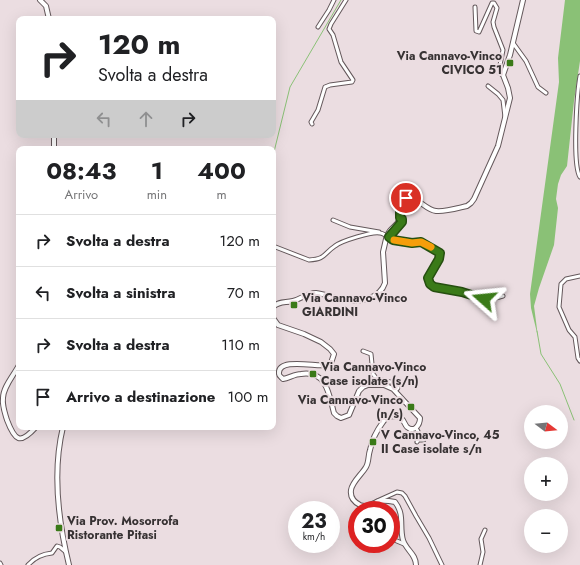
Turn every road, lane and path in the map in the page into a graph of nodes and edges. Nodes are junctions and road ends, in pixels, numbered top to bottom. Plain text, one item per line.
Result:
1 (40, 0) edge
2 (334, 0) edge
3 (346, 0) edge
4 (523, 0) edge
5 (475, 7) dead end
6 (48, 16) edge
7 (318, 27) dead end
8 (513, 43) junction
9 (503, 75) junction
10 (580, 76) edge
11 (488, 86) dead end
12 (546, 93) dead end
13 (505, 118) junction
14 (312, 124) dead end
15 (580, 176) edge
16 (333, 220) dead end
17 (379, 232) junction
18 (387, 236) junction
19 (276, 247) edge
20 (580, 276) edge
21 (503, 296) dead end
22 (276, 304) edge
23 (276, 322) edge
24 (363, 352) dead end
25 (580, 361) edge
26 (16, 369) edge
27 (395, 391) junction
28 (416, 428) junction
29 (33, 430) edge
30 (62, 430) edge
31 (427, 434) dead end
32 (354, 501) edge
33 (378, 501) edge
34 (380, 501) edge
35 (391, 501) edge
36 (400, 510) edge
37 (485, 530) dead end
38 (400, 542) edge
39 (404, 544) junction
40 (66, 552) junction
41 (28, 565) edge
42 (69, 565) edge
43 (416, 565) edge
44 (442, 565) edge
45 (480, 565) edge

1 - 6 street
2 - 7 street
3 - 14 street
4 - 8 street
5 - 9 street
8 - 9 street
8 - 12 street
9 - 13 street
10 - 15 street
11 - 13 street
13 - 18 street
16 - 17 street
17 - 18 street
17 - 19 street
18 - 21 street
18 - 22 street
20 - 25 street
23 - 27 street
24 - 27 street
26 - 29 street
27 - 28 street
28 - 31 street
28 - 32 street
30 - 40 street
33 - 44 street
34 - 35 street
36 - 39 street
37 - 45 street
38 - 39 street
39 - 43 street
40 - 41 street
40 - 42 street

